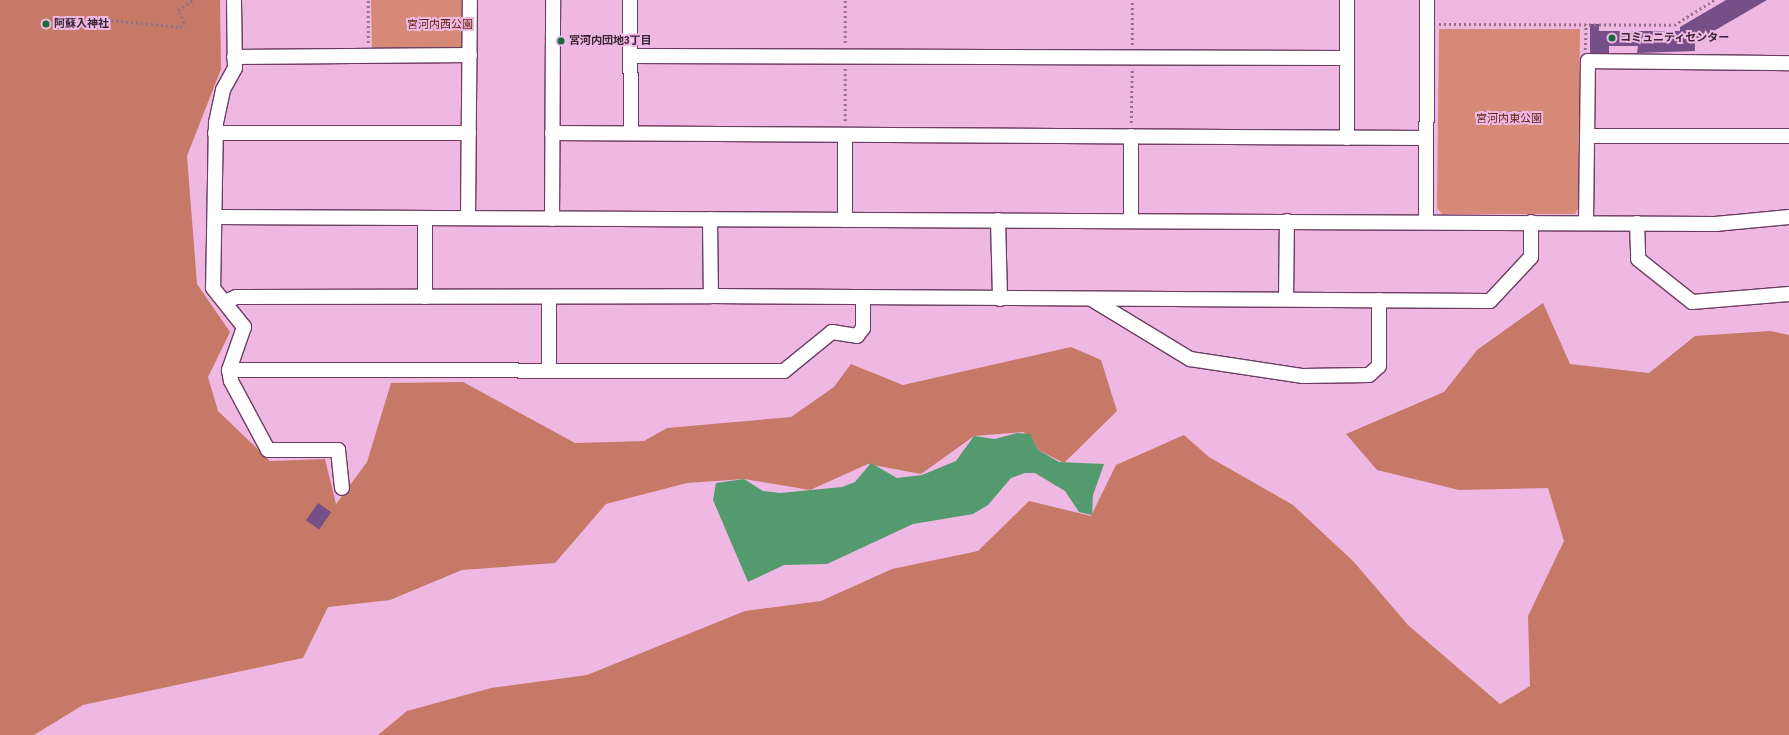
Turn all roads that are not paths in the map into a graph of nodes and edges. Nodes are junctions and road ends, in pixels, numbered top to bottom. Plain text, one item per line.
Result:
1 (234, 0) edge
2 (470, 0) edge
3 (553, 0) edge
4 (630, 0) edge
5 (1347, 0) edge
6 (1427, 0) edge
7 (470, 54) junction
8 (630, 56) junction
9 (234, 57) junction
10 (1347, 58) junction
11 (1789, 63) edge
12 (469, 132) junction
13 (552, 133) junction
14 (215, 134) junction
15 (631, 134) junction
16 (845, 135) junction
17 (1131, 136) junction
18 (1587, 136) junction
19 (1789, 136) edge
20 (1347, 138) junction
21 (1426, 138) junction
22 (1789, 217) edge
23 (215, 218) junction
24 (425, 218) junction
25 (468, 218) junction
26 (552, 219) junction
27 (710, 219) junction
28 (845, 220) junction
29 (998, 220) junction
30 (1131, 221) junction
31 (1287, 221) junction
32 (1426, 222) junction
33 (1531, 222) junction
34 (1586, 223) junction
35 (1637, 223) junction
36 (1789, 294) edge
37 (711, 296) junction
38 (425, 297) junction
39 (863, 297) junction
40 (550, 298) junction
41 (1000, 299) junction
42 (1286, 299) junction
43 (1093, 300) junction
44 (1379, 300) junction
45 (225, 302) junction
46 (229, 370) junction
47 (549, 370) junction
48 (342, 488) dead end

1 - 9 street
2 - 7 street
3 - 13 street
4 - 8 street
5 - 10 street
6 - 21 street
7 - 9 street
7 - 12 street
8 - 10 street
8 - 15 street
9 - 14 street
10 - 20 street
11 - 18 street
12 - 14 street
12 - 25 street
13 - 15 street
13 - 26 street
14 - 23 street
15 - 16 street
16 - 17 street
16 - 28 street
17 - 20 street
17 - 30 street
18 - 19 street
18 - 34 street
20 - 21 street
21 - 32 street
22 - 35 street
23 - 24 street
23 - 45 street
24 - 25 street
24 - 38 street
25 - 26 street
26 - 27 street
27 - 28 street
27 - 37 street
28 - 29 street
29 - 30 street
29 - 41 street
30 - 31 street
31 - 32 street
31 - 42 street
32 - 33 street
33 - 34 street
33 - 44 street
34 - 35 street
35 - 36 street
37 - 39 street
37 - 40 street
38 - 40 street
38 - 45 street
39 - 41 street
39 - 47 street
40 - 47 street
41 - 43 street
42 - 43 street
42 - 44 street
43 - 44 street
45 - 46 street
46 - 47 street
46 - 48 street

